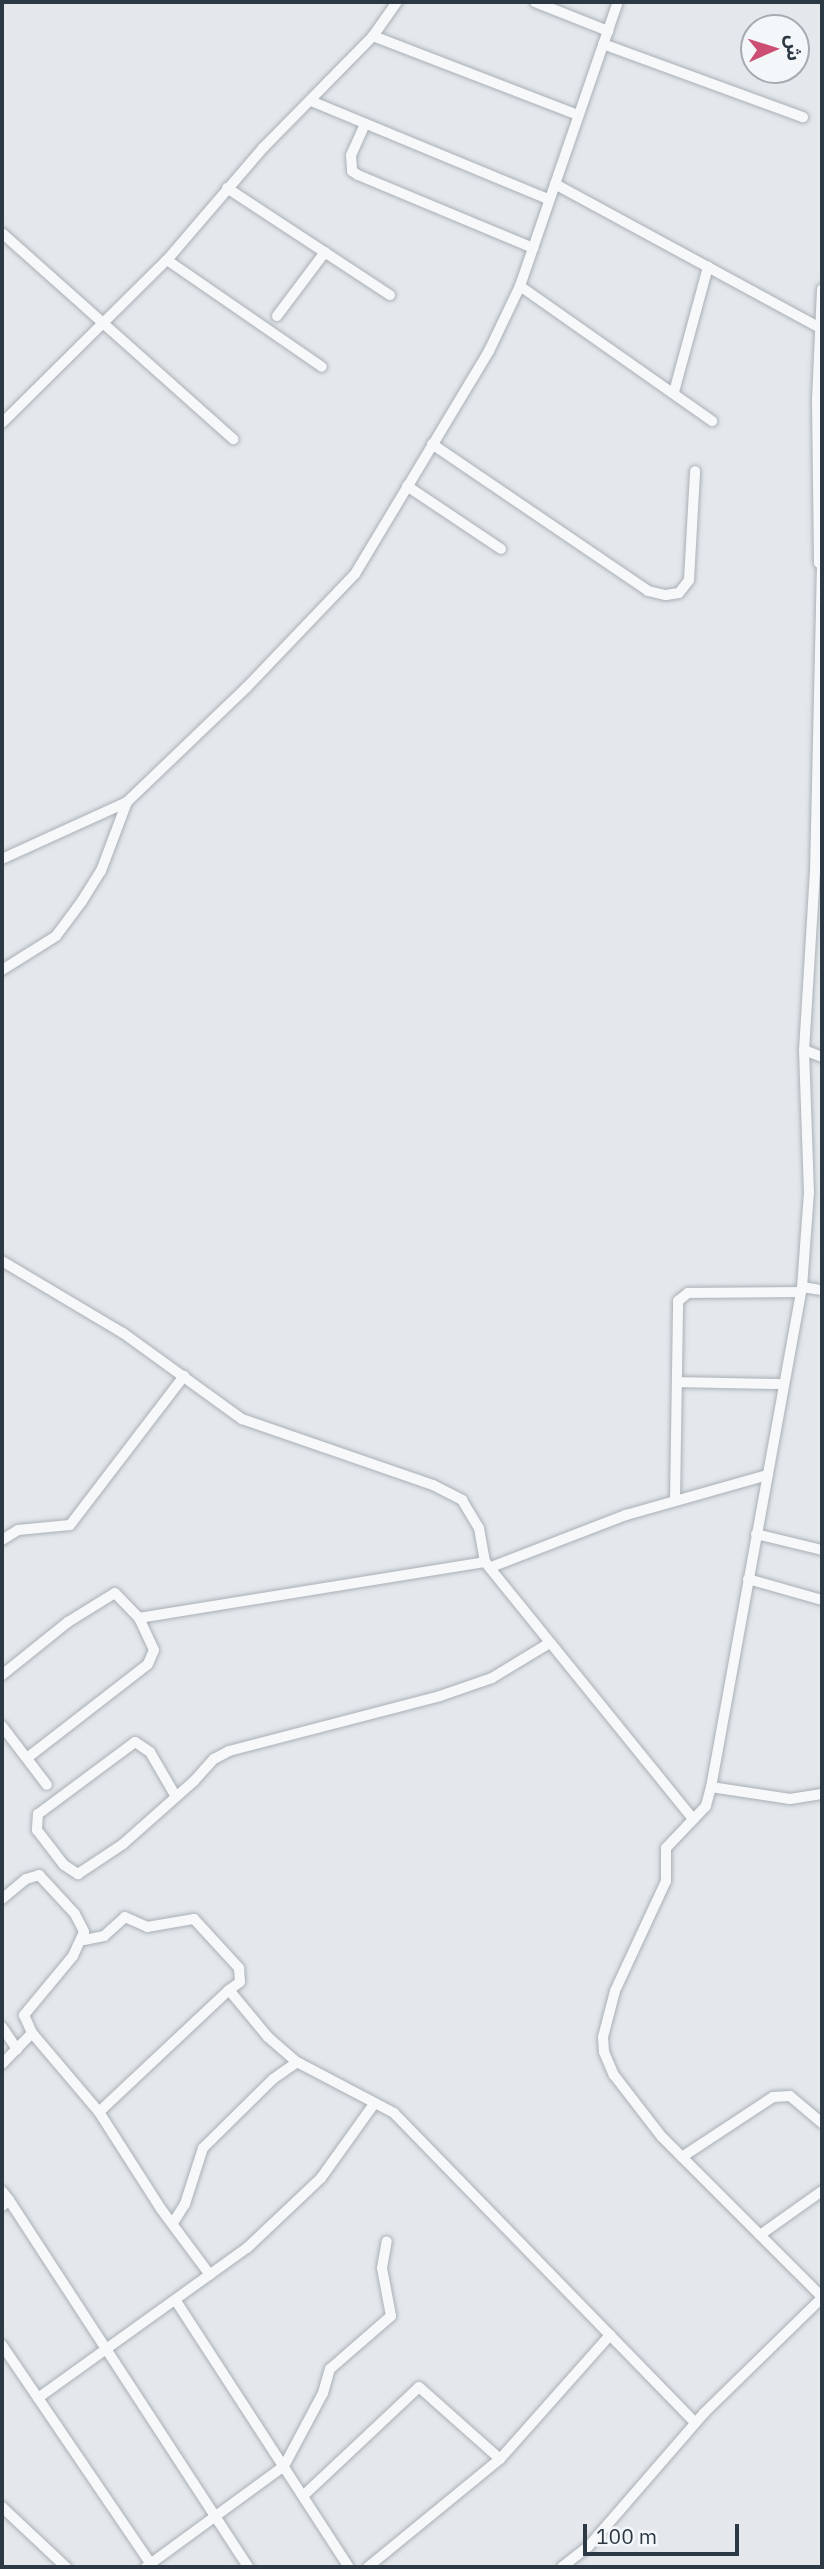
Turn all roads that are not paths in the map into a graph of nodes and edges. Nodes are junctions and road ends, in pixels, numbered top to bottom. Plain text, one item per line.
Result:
1 (397, 2) edge
2 (536, 2) edge
3 (618, 2) edge
4 (608, 31) junction
5 (373, 36) junction
6 (603, 44) junction
7 (311, 101) junction
8 (578, 115) junction
9 (803, 117) dead end
10 (365, 124) junction
11 (555, 184) junction
12 (228, 188) junction
13 (548, 199) junction
14 (2, 233) edge
15 (533, 248) junction
16 (325, 252) junction
17 (167, 260) junction
18 (708, 267) junction
19 (520, 286) junction
20 (822, 289) edge
21 (390, 295) dead end
22 (277, 316) dead end
23 (104, 322) junction
24 (820, 328) junction
25 (322, 367) dead end
26 (674, 393) junction
27 (820, 401) edge
28 (712, 421) dead end
29 (2, 423) edge
30 (233, 439) dead end
31 (432, 443) junction
32 (695, 471) dead end
33 (407, 486) junction
34 (501, 549) dead end
35 (821, 564) edge
36 (820, 751) edge
37 (127, 802) junction
38 (2, 859) edge
39 (2, 970) edge
40 (809, 992) junction
41 (822, 997) edge
42 (804, 1050) junction
43 (822, 1057) edge
44 (2, 1261) edge
45 (801, 1289) junction
46 (822, 1290) edge
47 (184, 1376) junction
48 (677, 1382) junction
49 (782, 1384) junction
50 (767, 1475) junction
51 (675, 1500) junction
52 (756, 1534) junction
53 (2, 1540) edge
54 (822, 1550) edge
55 (488, 1564) junction
56 (748, 1579) junction
57 (822, 1600) edge
58 (139, 1618) junction
59 (548, 1644) junction
60 (2, 1675) edge
61 (2, 1726) edge
62 (27, 1758) junction
63 (47, 1785) dead end
64 (711, 1787) junction
65 (822, 1794) edge
66 (175, 1795) junction
67 (693, 1819) junction
68 (2, 1899) edge
69 (84, 1940) junction
70 (229, 1990) junction
71 (2, 2026) edge
72 (32, 2033) junction
73 (17, 2049) junction
74 (297, 2062) junction
75 (2, 2064) edge
76 (374, 2104) junction
77 (99, 2112) junction
78 (822, 2123) edge
79 (682, 2157) junction
80 (822, 2192) edge
81 (4, 2199) edge
82 (173, 2224) junction
83 (760, 2235) junction
84 (387, 2241) dead end
85 (210, 2275) junction
86 (822, 2297) edge
87 (176, 2301) junction
88 (610, 2334) junction
89 (2, 2345) edge
90 (110, 2350) junction
91 (38, 2398) junction
92 (695, 2423) junction
93 (500, 2459) junction
94 (284, 2466) junction
95 (303, 2496) junction
96 (2, 2507) edge
97 (213, 2518) junction
98 (149, 2566) edge
99 (66, 2567) edge
100 (248, 2567) edge
101 (349, 2567) edge
102 (368, 2567) edge
103 (562, 2567) edge

1 - 5 street
2 - 4 street
3 - 4 street
4 - 6 street
5 - 7 street
5 - 8 street
6 - 8 street
6 - 9 street
7 - 10 street
7 - 12 street
8 - 11 street
10 - 13 street
10 - 15 street
11 - 13 street
11 - 18 street
12 - 16 street
12 - 17 street
13 - 15 street
14 - 23 street
15 - 19 street
16 - 21 street
16 - 22 street
17 - 23 street
17 - 25 street
18 - 24 street
18 - 26 street
19 - 26 street
19 - 31 street
20 - 24 street
23 - 29 street
23 - 30 street
24 - 27 street
26 - 28 street
27 - 35 street
31 - 32 street
31 - 33 street
33 - 34 street
33 - 37 street
35 - 36 street
36 - 40 street
37 - 38 street
37 - 39 street
40 - 41 street
40 - 42 street
42 - 43 street
42 - 45 street
44 - 47 street
45 - 46 street
45 - 48 street
45 - 49 street
47 - 53 street
47 - 55 street
48 - 49 street
48 - 51 street
49 - 50 street
50 - 51 street
50 - 52 street
51 - 55 street
52 - 54 street
52 - 56 street
55 - 58 street
55 - 59 street
56 - 57 street
56 - 64 street
58 - 60 street
58 - 62 street
59 - 66 street
59 - 67 street
61 - 62 street
62 - 63 street
64 - 65 street
64 - 67 street
66 - 66 street
67 - 79 street
68 - 69 street
69 - 70 street
69 - 72 street
70 - 74 street
70 - 77 street
71 - 73 street
72 - 73 street
72 - 77 street
73 - 75 street
74 - 76 street
74 - 82 street
76 - 85 street
76 - 88 street
77 - 82 street
78 - 79 street
79 - 83 street
80 - 83 street
81 - 90 street
82 - 85 street
83 - 86 street
84 - 94 street
85 - 87 street
86 - 92 street
87 - 90 street
87 - 94 street
88 - 92 street
88 - 93 street
89 - 91 street
90 - 91 street
90 - 97 street
91 - 98 street
92 - 103 street
93 - 95 street
93 - 102 street
94 - 95 street
94 - 97 street
95 - 101 street
96 - 99 street
97 - 98 street
97 - 100 street

